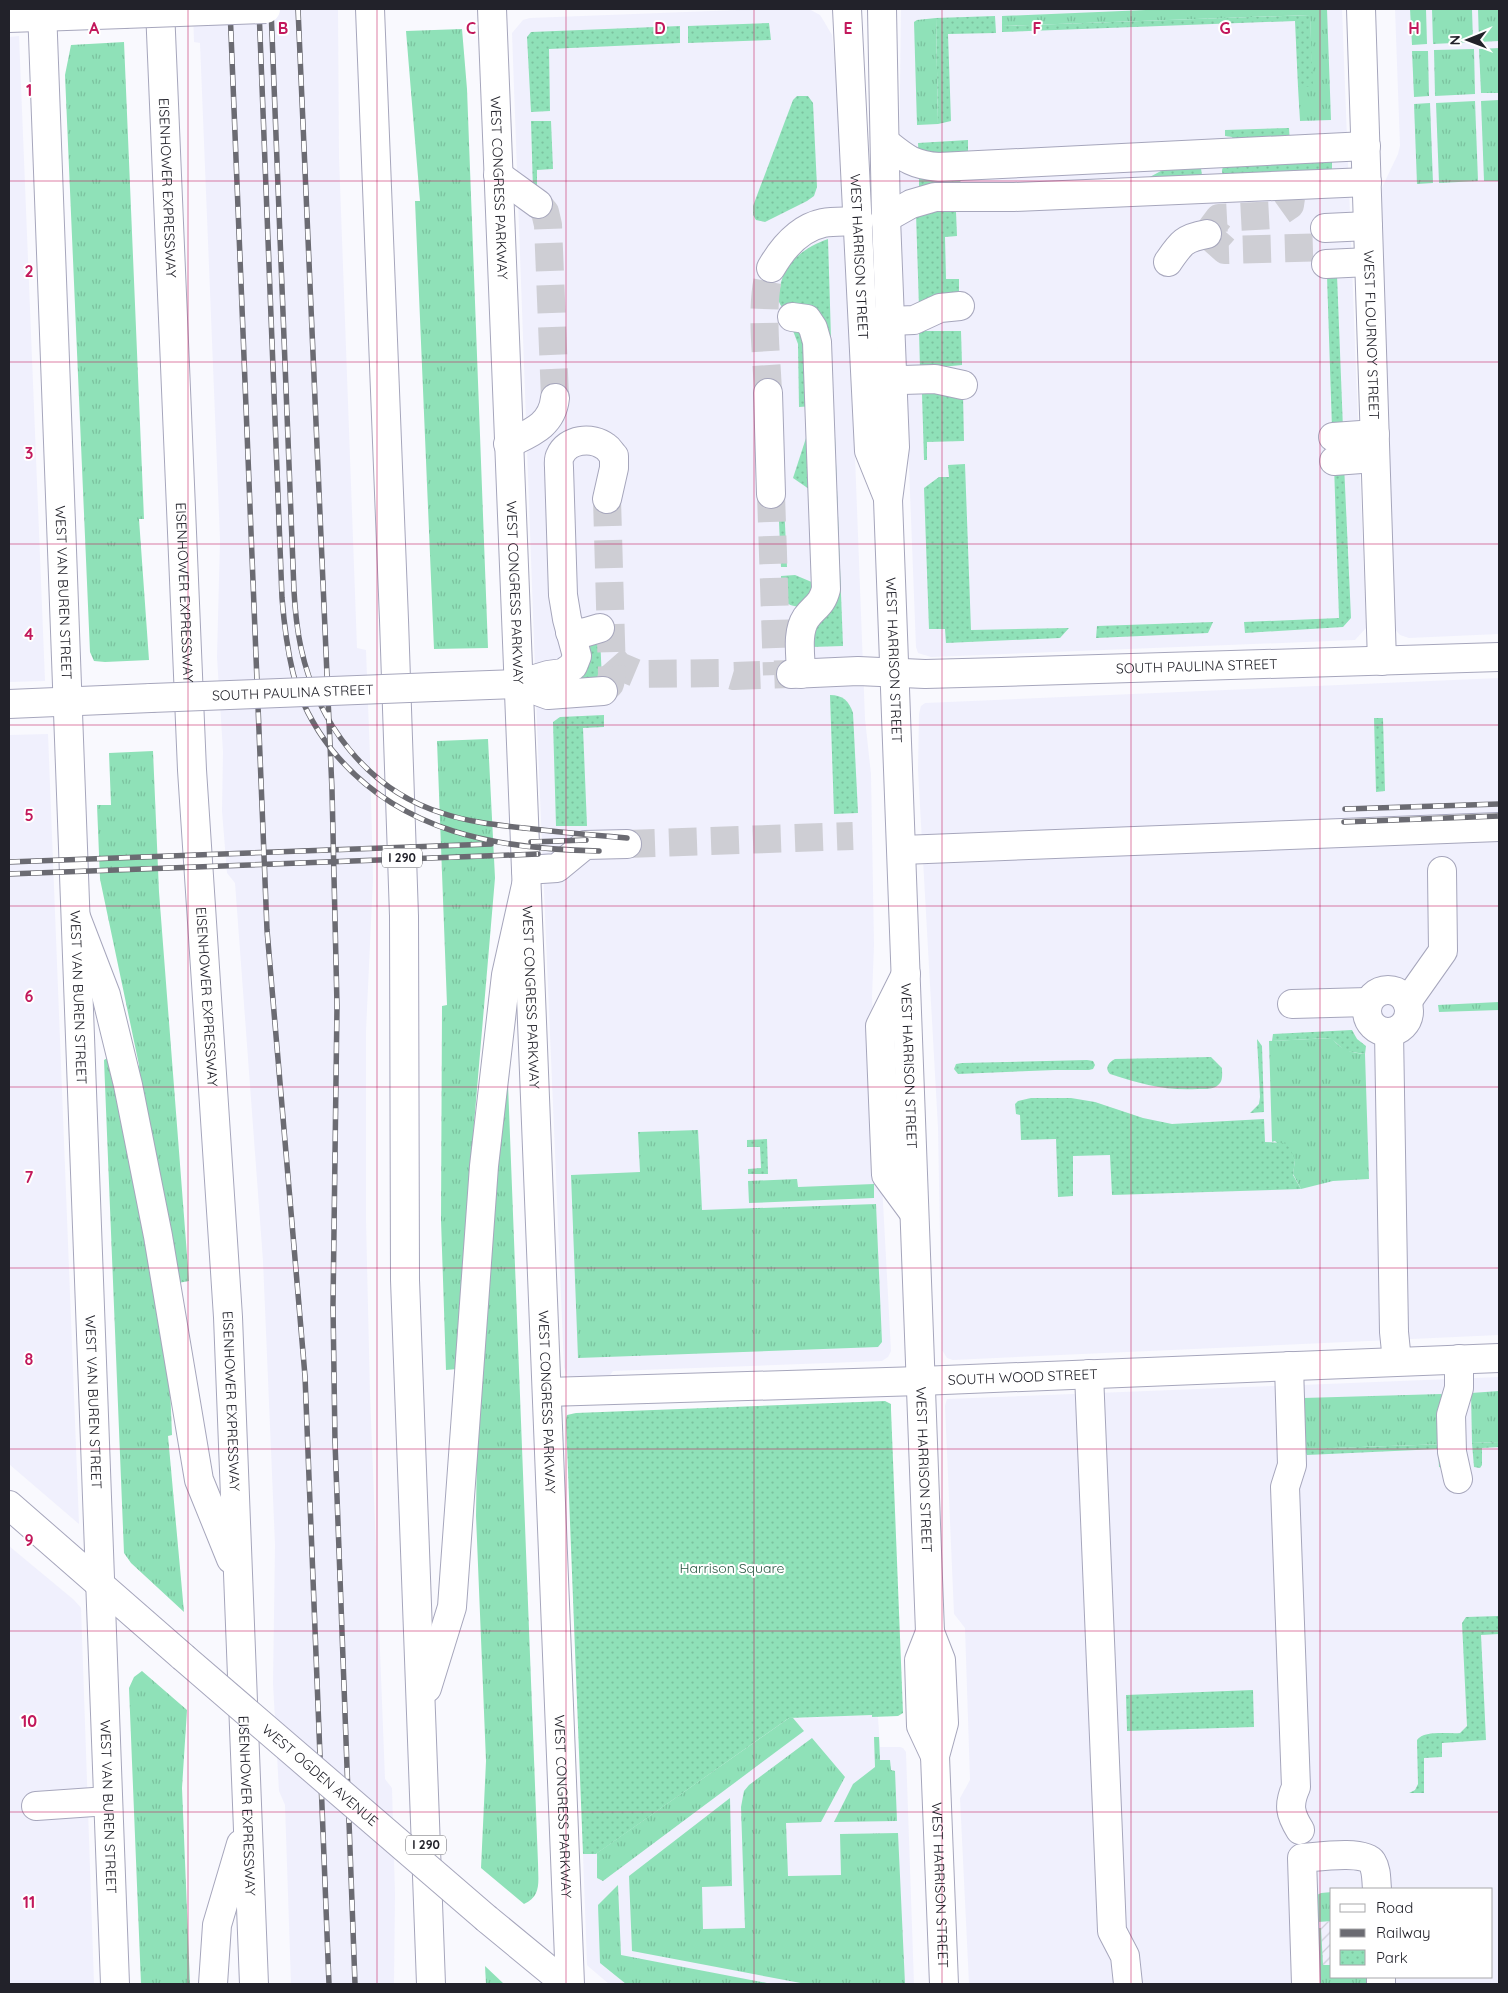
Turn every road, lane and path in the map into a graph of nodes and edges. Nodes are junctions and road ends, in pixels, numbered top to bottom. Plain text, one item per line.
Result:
1 (160, 9) edge
2 (266, 9) edge
3 (370, 9) edge
4 (492, 9) edge
5 (847, 9) edge
6 (882, 9) edge
7 (1361, 9) edge
8 (42, 12) edge
9 (9, 18) edge
10 (885, 142) junction
11 (1366, 146) junction
12 (498, 176) junction
13 (1367, 182) junction
14 (538, 204) tunnel mouth
15 (886, 218) junction
16 (858, 221) junction
17 (1207, 234) dead end
18 (1369, 244) junction
19 (1168, 262) dead end
20 (771, 268) tunnel mouth
21 (961, 315) dead end
22 (792, 317) dead end
23 (902, 320) junction
24 (863, 322) junction
25 (963, 378) dead end
26 (892, 380) junction
27 (866, 381) junction
28 (768, 393) tunnel mouth
29 (555, 398) tunnel mouth
30 (508, 444) junction
31 (1375, 446) junction
32 (1333, 449) dead end
33 (771, 494) tunnel mouth
34 (606, 499) tunnel mouth
35 (888, 500) junction
36 (600, 628) dead end
37 (570, 632) junction
38 (1499, 657) edge
39 (1382, 662) junction
40 (896, 672) junction
41 (518, 684) junction
42 (603, 691) dead end
43 (68, 702) junction
44 (9, 704) edge
45 (1499, 827) edge
46 (627, 844) tunnel mouth
47 (902, 850) junction
48 (1442, 871) dead end
49 (526, 878) junction
50 (76, 917) junction
51 (1368, 1002) junction
52 (1407, 1002) junction
53 (1292, 1004) dead end
54 (1389, 1032) junction
55 (1499, 1358) edge
56 (1459, 1359) junction
57 (1397, 1361) junction
58 (1280, 1366) junction
59 (1089, 1374) junction
60 (920, 1381) junction
61 (547, 1392) junction
62 (1458, 1479) dead end
63 (9, 1505) edge
64 (238, 1576) junction
65 (101, 1586) junction
66 (421, 1707) junction
67 (108, 1801) junction
68 (36, 1806) dead end
69 (248, 1820) junction
70 (1302, 1858) junction
71 (1377, 1888) edge
72 (115, 1984) edge
73 (213, 1984) edge
74 (254, 1984) edge
75 (431, 1984) edge
76 (566, 1984) edge
77 (570, 1984) edge
78 (944, 1984) edge
79 (1128, 1984) edge
80 (1306, 1984) edge

1 - 64 main road, EISENHOWER EXPRESSWAY
2 - 8 main road, bridge
3 - 66 main road, I 290
4 - 12 main road, WEST CONGRESS PARKWAY
5 - 16 main road, WEST HARRISON STREET
6 - 10 main road, WEST HARRISON STREET
7 - 11 main road, WEST FLOURNOY STREET
8 - 9 main road
8 - 43 main road, WEST VAN BUREN STREET
10 - 11 main road
10 - 15 main road, WEST HARRISON STREET
11 - 13 main road, WEST FLOURNOY STREET
12 - 14 main road
12 - 30 main road, WEST CONGRESS PARKWAY
13 - 15 main road
13 - 18 main road, WEST FLOURNOY STREET
15 - 23 main road, WEST HARRISON STREET
16 - 20 main road
16 - 24 main road, WEST HARRISON STREET
17 - 19 main road
18 - 18 main road
18 - 31 main road, WEST FLOURNOY STREET
21 - 23 main road
22 - 40 main road, SOUTH PAULINA STREET
23 - 24 main road
23 - 26 main road, WEST HARRISON STREET
24 - 27 main road, WEST HARRISON STREET
25 - 26 main road
26 - 27 main road
26 - 35 main road, WEST HARRISON STREET
27 - 35 main road, WEST HARRISON STREET
28 - 33 main road
29 - 30 main road
30 - 41 main road, WEST CONGRESS PARKWAY
31 - 32 main road
31 - 39 main road, WEST FLOURNOY STREET
34 - 37 main road
35 - 40 main road, WEST HARRISON STREET
36 - 37 main road
37 - 41 main road
38 - 39 main road, SOUTH PAULINA STREET
39 - 40 main road, SOUTH PAULINA STREET
40 - 47 main road, WEST HARRISON STREET
41 - 42 main road
41 - 43 main road, SOUTH PAULINA STREET, bridge
41 - 49 main road, WEST CONGRESS PARKWAY
43 - 44 main road, SOUTH PAULINA STREET
43 - 50 main road, WEST VAN BUREN STREET
45 - 47 main road
46 - 49 main road
47 - 60 main road, WEST HARRISON STREET
48 - 52 main road
49 - 61 main road, WEST CONGRESS PARKWAY
49 - 66 main road
50 - 64 main road
50 - 65 main road, WEST VAN BUREN STREET
51 - 52 main road
51 - 53 main road
51 - 54 main road
52 - 54 main road
54 - 57 main road
55 - 56 main road, SOUTH WOOD STREET
56 - 57 main road, SOUTH WOOD STREET
56 - 62 main road
57 - 58 main road, SOUTH WOOD STREET
58 - 59 main road, SOUTH WOOD STREET
58 - 70 main road
59 - 60 main road, SOUTH WOOD STREET
59 - 79 main road
60 - 61 main road, SOUTH WOOD STREET
60 - 78 main road, WEST HARRISON STREET
61 - 77 main road, WEST CONGRESS PARKWAY
63 - 65 main road, WEST OGDEN AVENUE
64 - 69 main road, EISENHOWER EXPRESSWAY
65 - 67 main road, WEST VAN BUREN STREET
65 - 76 main road, WEST OGDEN AVENUE, bridge
66 - 75 main road, I 290
67 - 68 main road
67 - 72 main road, WEST VAN BUREN STREET
69 - 73 main road
69 - 74 main road, EISENHOWER EXPRESSWAY
70 - 71 main road
70 - 80 main road

